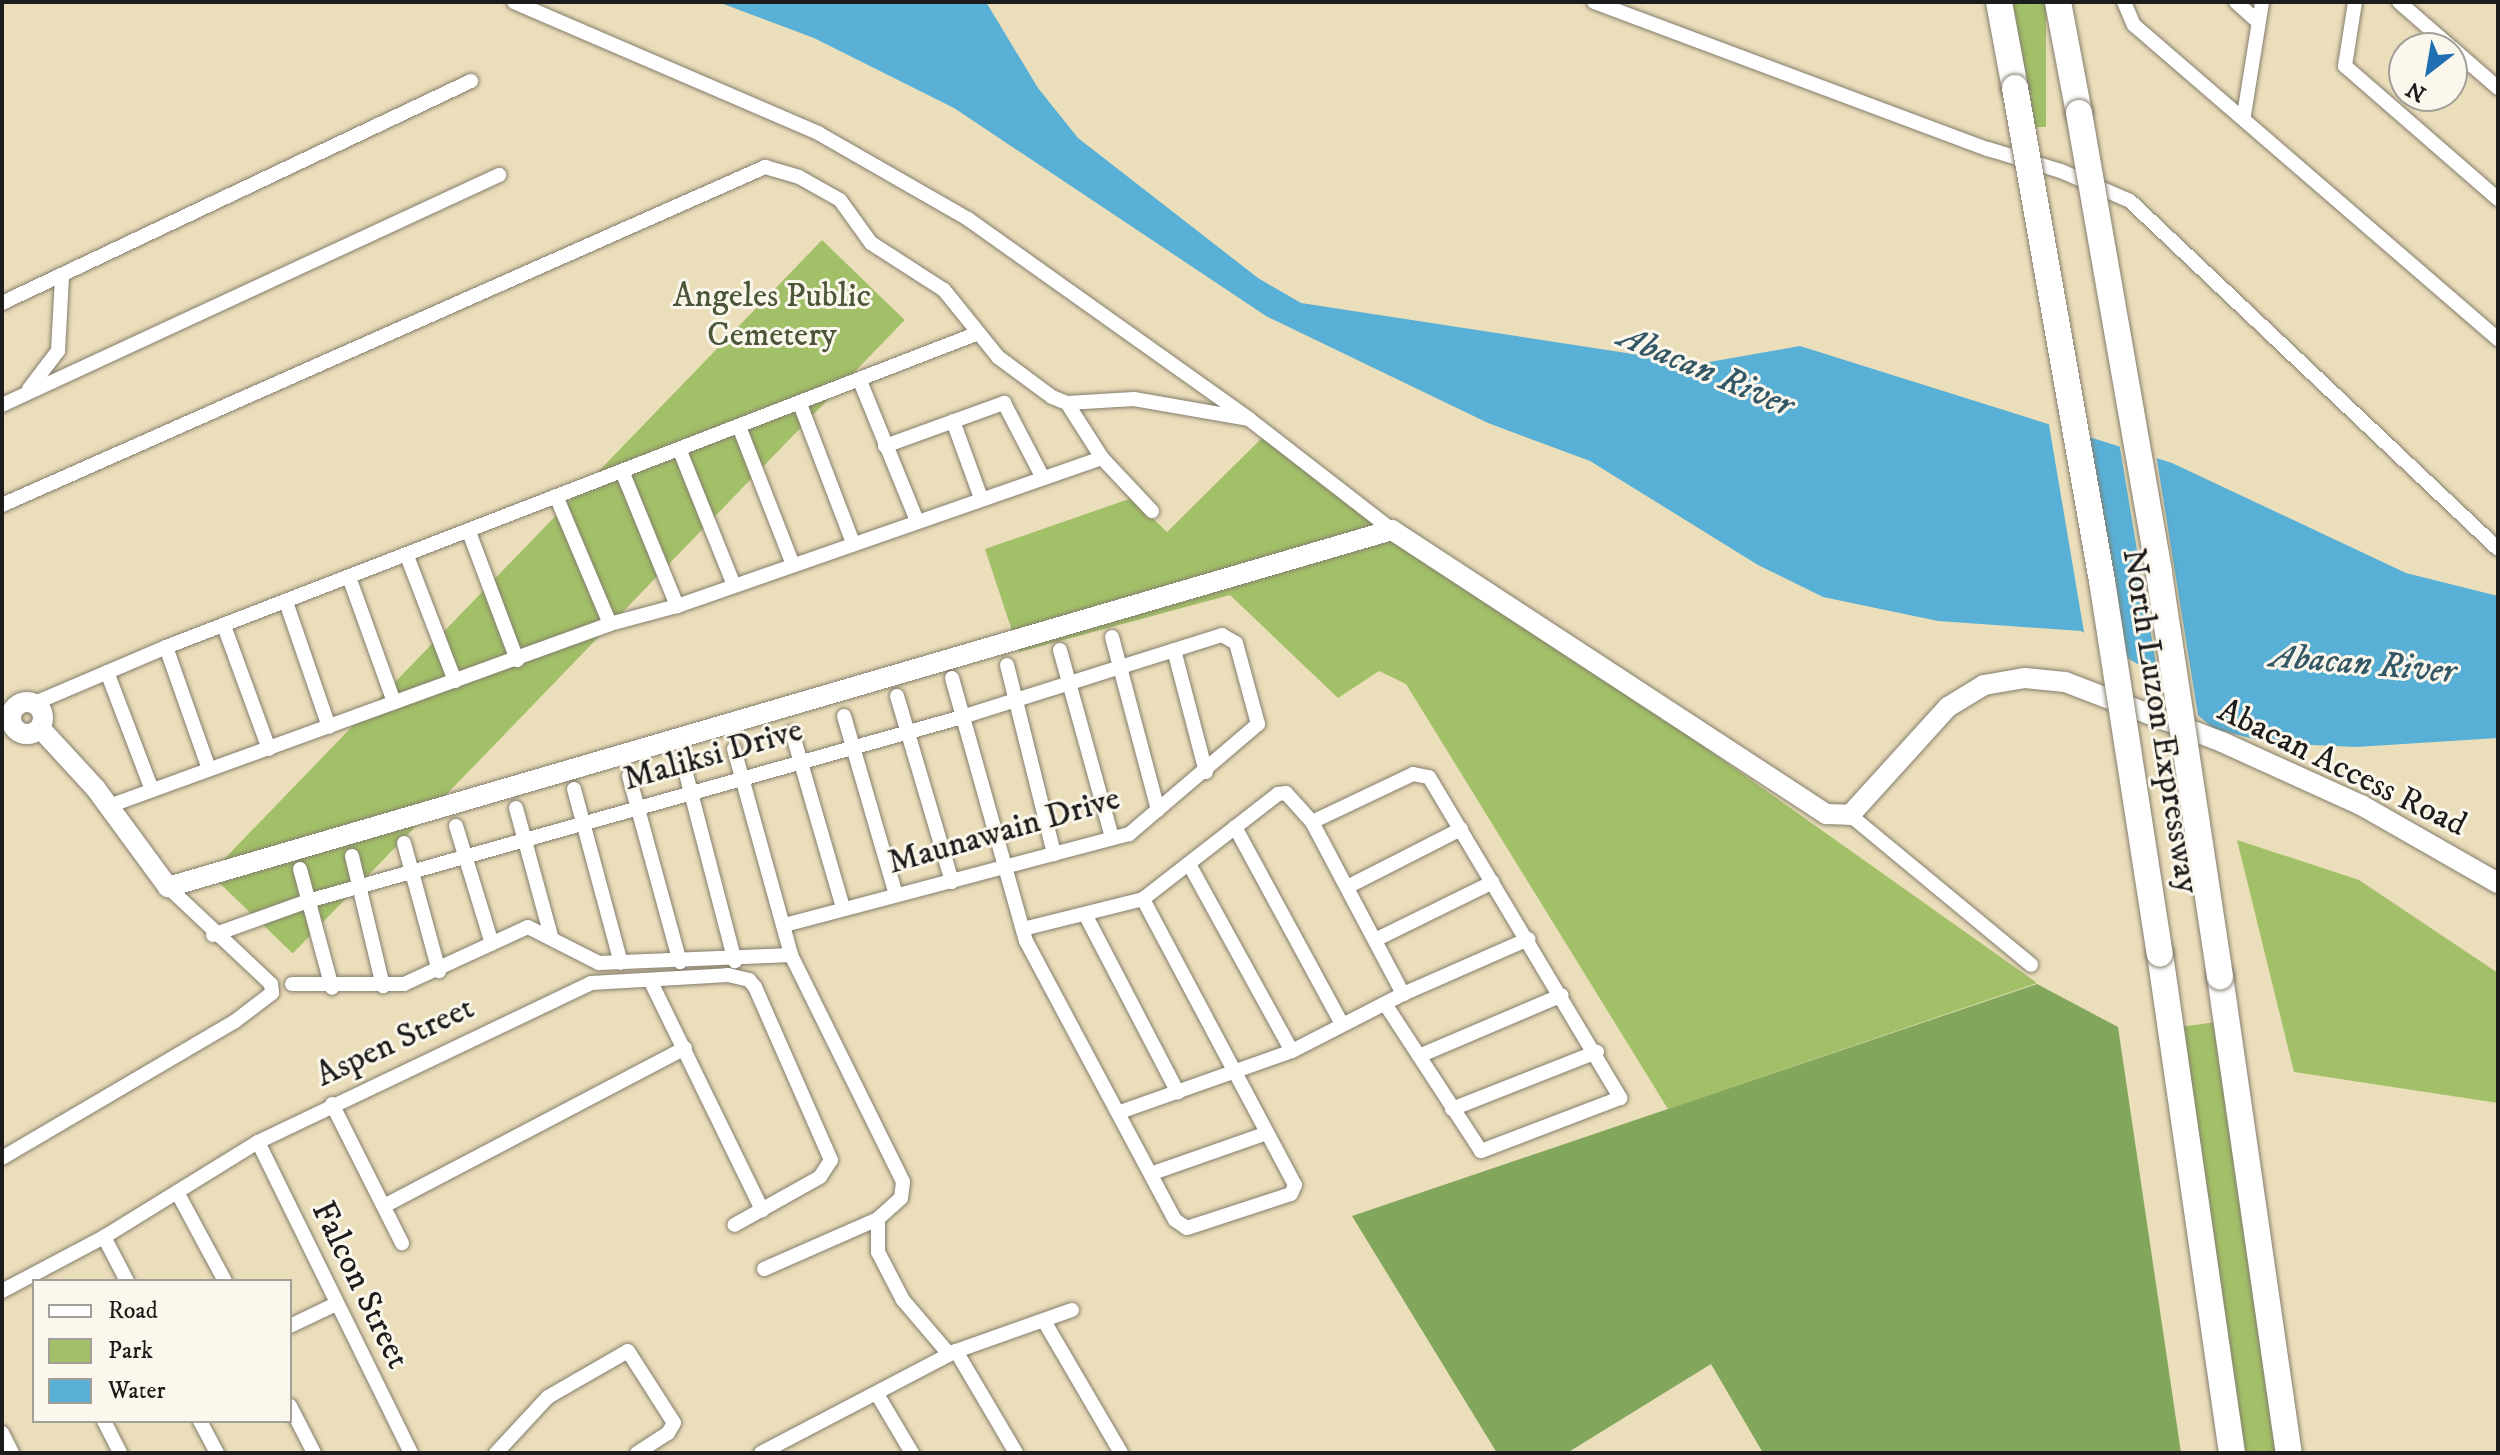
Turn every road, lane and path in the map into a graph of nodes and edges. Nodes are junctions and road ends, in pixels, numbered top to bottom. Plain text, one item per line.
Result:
1 (514, 2) edge
2 (1594, 2) edge
3 (1999, 2) edge
4 (2058, 2) edge
5 (2124, 2) edge
6 (2236, 2) edge
7 (2262, 2) edge
8 (2355, 2) edge
9 (2399, 2) edge
10 (2258, 22) junction
11 (2434, 32) edge
12 (2468, 62) edge
13 (471, 81) dead end
14 (2498, 88) edge
15 (2244, 115) junction
16 (499, 175) dead end
17 (2498, 199) edge
18 (62, 276) junction
19 (2, 303) edge
20 (976, 334) junction
21 (2498, 339) edge
22 (860, 381) junction
23 (23, 395) junction
24 (1067, 403) junction
25 (800, 404) junction
26 (2, 405) edge
27 (1249, 419) junction
28 (953, 421) junction
29 (740, 429) junction
30 (885, 446) junction
31 (680, 451) junction
32 (1102, 458) junction
33 (622, 471) junction
34 (1043, 478) junction
35 (556, 496) junction
36 (981, 498) junction
37 (2, 505) edge
38 (1152, 511) dead end
39 (917, 521) junction
40 (1392, 530) junction
41 (469, 532) junction
42 (853, 543) junction
43 (2498, 549) edge
44 (407, 556) junction
45 (793, 565) junction
46 (349, 577) junction
47 (734, 585) junction
48 (286, 602) junction
49 (677, 606) junction
50 (610, 624) junction
51 (224, 626) junction
52 (1112, 637) dead end
53 (166, 647) junction
54 (1060, 650) dead end
55 (1174, 650) junction
56 (517, 660) junction
57 (1007, 665) dead end
58 (1120, 667) junction
59 (107, 672) junction
60 (952, 678) dead end
61 (455, 681) junction
62 (1069, 683) junction
63 (897, 696) dead end
64 (1015, 700) junction
65 (394, 702) junction
66 (35, 703) junction
67 (844, 716) dead end
68 (962, 717) junction
69 (7, 721) edge
70 (1258, 724) joint
71 (329, 727) junction
72 (40, 728) junction
73 (792, 732) dead end
74 (908, 732) junction
75 (853, 747) junction
76 (269, 749) junction
77 (734, 749) dead end
78 (801, 761) junction
79 (683, 762) dead end
80 (209, 769) junction
81 (1206, 772) junction
82 (629, 776) dead end
83 (742, 777) junction
84 (574, 789) dead end
85 (152, 790) junction
86 (691, 792) junction
87 (109, 806) junction
88 (637, 807) junction
89 (516, 808) dead end
90 (1158, 810) junction
91 (1850, 815) junction
92 (583, 822) junction
93 (1312, 822) junction
94 (456, 826) dead end
95 (1235, 827) junction
96 (1461, 829) junction
97 (524, 837) junction
98 (1112, 838) junction
99 (404, 843) dead end
100 (1054, 854) junction
101 (352, 856) dead end
102 (465, 856) junction
103 (1189, 864) junction
104 (300, 869) dead end
105 (1006, 869) junction
106 (412, 871) junction
107 (952, 882) junction
108 (1493, 882) junction
109 (2498, 883) edge
110 (168, 887) junction
111 (360, 887) junction
112 (1347, 887) junction
113 (896, 895) junction
114 (1143, 899) junction
115 (308, 901) junction
116 (843, 908) junction
117 (1086, 916) junction
118 (784, 925) junction
119 (1023, 929) junction
120 (213, 935) junction
121 (551, 936) junction
122 (1528, 939) junction
123 (1375, 940) junction
124 (492, 944) junction
125 (791, 955) junction
126 (735, 961) junction
127 (680, 962) junction
128 (621, 963) junction
129 (2031, 965) dead end
130 (439, 971) junction
131 (651, 982) junction
132 (292, 984) dead end
133 (383, 986) junction
134 (332, 988) junction
135 (1403, 994) junction
136 (1562, 995) junction
137 (1386, 1005) junction
138 (1342, 1024) junction
139 (685, 1048) junction
140 (1292, 1051) junction
141 (1597, 1052) junction
142 (1419, 1056) junction
143 (1235, 1073) junction
144 (1178, 1093) junction
145 (332, 1104) junction
146 (1452, 1109) junction
147 (1120, 1112) junction
148 (1267, 1133) junction
149 (258, 1142) junction
150 (2, 1158) edge
151 (1153, 1173) junction
152 (177, 1192) junction
153 (384, 1206) junction
154 (762, 1210) junction
155 (878, 1219) junction
156 (734, 1225) dead end
157 (104, 1237) junction
158 (402, 1243) dead end
159 (764, 1269) dead end
160 (34, 1279) edge
161 (126, 1279) edge
162 (224, 1279) edge
163 (32, 1280) edge
164 (2, 1291) edge
165 (334, 1305) junction
166 (1072, 1310) dead end
167 (1044, 1321) junction
168 (292, 1325) edge
169 (952, 1352) junction
170 (877, 1394) junction
171 (292, 1410) edge
172 (105, 1423) edge
173 (201, 1423) edge
174 (2, 1433) edge
175 (793, 1446) edge
176 (12, 1453) edge
177 (120, 1453) edge
178 (217, 1453) edge
179 (314, 1453) edge
180 (411, 1453) edge
181 (496, 1453) edge
182 (637, 1453) edge
183 (761, 1453) edge
184 (912, 1453) edge
185 (1016, 1453) edge
186 (1121, 1453) edge
187 (2232, 1453) edge
188 (2289, 1453) edge

1 - 27 street
2 - 43 street
3 - 187 highway, North Luzon Expressway, bridge
4 - 188 highway, North Luzon Expressway, bridge
5 - 15 street
6 - 10 street
7 - 10 street
8 - 17 street
9 - 11 street
10 - 15 street
12 - 14 street
13 - 18 street
15 - 21 street
16 - 23 street
18 - 19 street
18 - 23 street
20 - 22 street
20 - 24 street
20 - 37 street
22 - 25 street
22 - 30 street
23 - 26 street
24 - 27 street
24 - 32 street
25 - 29 street
25 - 42 street
27 - 40 street
28 - 30 street
28 - 34 street
28 - 36 street
29 - 31 street
29 - 45 street
30 - 39 street
31 - 33 street
31 - 47 street
32 - 34 street
32 - 38 street
33 - 35 street
33 - 49 street
34 - 36 street
35 - 41 street
35 - 50 street
36 - 39 street
39 - 42 street
40 - 91 street
40 - 110 street
41 - 44 street
41 - 56 street
42 - 45 street
44 - 46 street
44 - 61 street
45 - 47 street
46 - 48 street
46 - 65 street
47 - 49 street
48 - 51 street
48 - 71 street
49 - 50 street
50 - 56 street
51 - 53 street
51 - 76 street
52 - 58 street
53 - 59 street
53 - 80 street
54 - 62 street
55 - 58 street, Maliksi Drive
55 - 70 street, Maliksi Drive
55 - 81 street
56 - 61 street
57 - 64 street
58 - 62 street, Maliksi Drive
58 - 90 street
59 - 66 street
59 - 85 street
60 - 68 street
61 - 65 street
62 - 64 street, Maliksi Drive
62 - 98 street
63 - 74 street
64 - 68 street, Maliksi Drive
64 - 100 street
65 - 71 street
66 - 69 street
66 - 72 street
67 - 75 street
68 - 74 street, Maliksi Drive
68 - 105 street
69 - 72 street
70 - 81 street, Maunawain Drive
71 - 76 street
72 - 87 street
73 - 78 street
74 - 75 street, Maliksi Drive
74 - 107 street
75 - 78 street, Maliksi Drive
75 - 113 street
76 - 80 street
77 - 83 street
78 - 83 street, Maliksi Drive
78 - 116 street
79 - 86 street
80 - 85 street
81 - 90 street, Maunawain Drive
82 - 88 street
83 - 86 street, Maliksi Drive
83 - 118 street
84 - 92 street
85 - 87 street
86 - 88 street, Maliksi Drive
86 - 126 street
87 - 110 street
88 - 92 street, Maliksi Drive
88 - 127 street
89 - 97 street
90 - 98 street, Maunawain Drive
91 - 109 street, Abacan Access Road
91 - 129 street
92 - 97 street, Maliksi Drive
92 - 128 street
93 - 95 street
93 - 96 street
93 - 112 street
94 - 102 street
95 - 103 street
95 - 138 street
96 - 108 street
96 - 112 street
97 - 102 street, Maliksi Drive
97 - 121 street
98 - 100 street, Maunawain Drive
99 - 106 street
100 - 105 street, Maunawain Drive
101 - 111 street
102 - 106 street, Maliksi Drive
102 - 124 street
103 - 114 street
103 - 140 street
104 - 115 street
105 - 107 street, Maunawain Drive
105 - 119 street
106 - 111 street, Maliksi Drive
106 - 130 street
107 - 113 street, Maunawain Drive
108 - 122 street
108 - 123 street
110 - 120 street
111 - 115 street, Maliksi Drive
111 - 133 street
112 - 123 street
113 - 116 street, Maunawain Drive
114 - 117 street
114 - 143 street
115 - 120 street, Maliksi Drive
115 - 134 street
116 - 118 street, Maunawain Drive
117 - 119 street
117 - 144 street
118 - 125 street
119 - 147 street
120 - 150 street
121 - 124 street
121 - 128 street
122 - 135 street
122 - 136 street
123 - 135 street
124 - 130 street
125 - 126 street
125 - 155 street
126 - 127 street
127 - 128 street
130 - 133 street
131 - 139 street
131 - 145 street, Aspen Street
131 - 154 street, Aspen Street
132 - 134 street
133 - 134 street
135 - 137 street
136 - 141 street
136 - 142 street
137 - 138 street
137 - 142 street
138 - 140 street
139 - 153 street
139 - 154 street
140 - 143 street
141 - 146 street
141 - 146 street
142 - 146 street
143 - 144 street
143 - 148 street
144 - 147 street
145 - 149 street, Aspen Street
145 - 153 street
147 - 151 street
148 - 151 street
148 - 151 street
149 - 152 street, Aspen Street
149 - 165 street, Falcon Street
152 - 157 street, Aspen Street
152 - 162 street
153 - 158 street
154 - 156 street
155 - 159 street
155 - 169 street
157 - 160 street, Aspen Street
157 - 161 street
163 - 164 street, Aspen Street
165 - 168 street
165 - 180 street, Falcon Street
166 - 167 street
167 - 169 street
167 - 186 street
169 - 170 street
169 - 185 street
170 - 175 street
170 - 184 street
171 - 179 street
172 - 177 street
173 - 178 street
174 - 176 street
175 - 183 street
181 - 182 street

